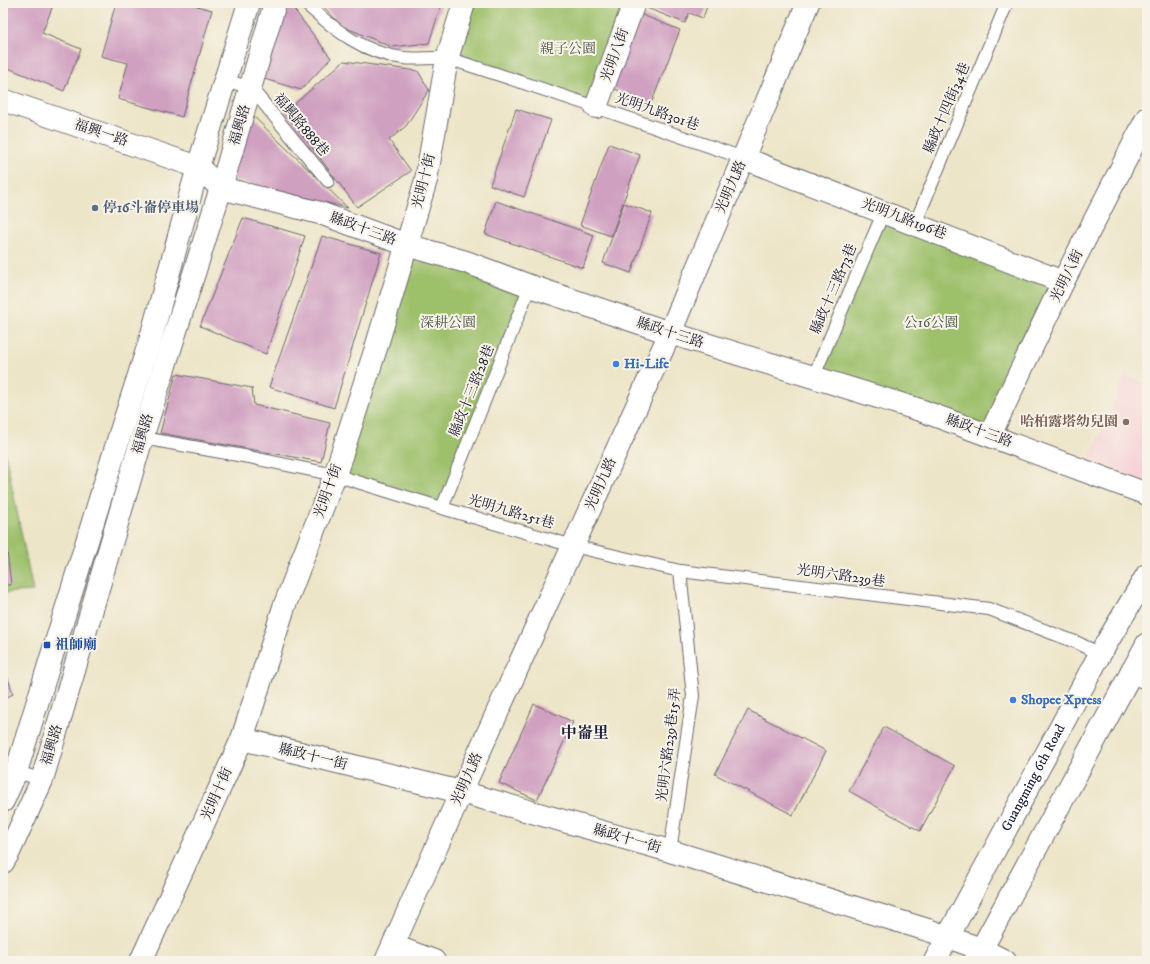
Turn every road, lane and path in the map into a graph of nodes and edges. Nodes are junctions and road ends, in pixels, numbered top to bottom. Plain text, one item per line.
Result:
1 (249, 3) edge
2 (275, 3) edge
3 (305, 3) edge
4 (464, 3) edge
5 (634, 3) edge
6 (808, 3) edge
7 (1007, 3) edge
8 (447, 59) junction
9 (225, 80) junction
10 (251, 88) junction
11 (3, 100) edge
12 (596, 107) junction
13 (1147, 118) edge
14 (743, 158) junction
15 (198, 166) junction
16 (328, 181) dead end
17 (221, 188) junction
18 (884, 211) junction
19 (915, 224) junction
20 (407, 245) junction
21 (1064, 282) junction
22 (530, 286) junction
23 (670, 333) junction
24 (813, 378) junction
25 (120, 434) junction
26 (990, 435) junction
27 (142, 438) junction
28 (335, 474) junction
29 (1147, 494) edge
30 (442, 508) junction
31 (573, 546) junction
32 (680, 571) junction
33 (1147, 575) edge
34 (1147, 644) edge
35 (1100, 654) junction
36 (1139, 675) edge
37 (242, 739) junction
38 (10, 769) edge
39 (42, 780) junction
40 (461, 792) junction
41 (3, 801) edge
42 (670, 851) junction
43 (5, 854) edge
44 (947, 938) junction
45 (390, 953) edge
46 (978, 955) edge
47 (141, 961) edge
48 (434, 961) edge
49 (935, 961) edge
50 (1005, 961) edge

1 - 9 street, 福興路
2 - 10 street, 福興路
3 - 8 lane, 光明九路301巷
4 - 8 street, 光明十街
5 - 12 street, 光明八街
6 - 14 street, 光明九路
7 - 19 lane, 縣政十四街34巷
8 - 12 lane, 光明九路301巷
8 - 20 street, 光明十街
9 - 10 lane
9 - 15 street, 福興路
10 - 16 lane, 福興路888巷
10 - 17 street, 福興路
11 - 15 street, 福興一路
12 - 14 lane, 光明九路301巷
13 - 21 street, 光明八街
14 - 18 street, 光明九路196巷
14 - 23 street, 光明九路
15 - 17 street, 縣政十三路
15 - 25 street, 福興路
17 - 20 street, 縣政十三路
17 - 27 street, 福興路
18 - 19 street, 光明九路196巷
18 - 24 lane, 縣政十三路73巷
19 - 21 street, 光明九路196巷
20 - 22 street, 縣政十三路
20 - 28 street, 光明十街
21 - 26 street, 光明八街
22 - 23 street, 縣政十三路
22 - 30 lane, 縣政十三路28巷
23 - 24 street, 縣政十三路
23 - 31 street, 光明九路
24 - 26 street, 縣政十三路
25 - 27 lane, 光明九路251巷
25 - 38 street, 福興路
26 - 29 street, 縣政十三路
27 - 28 lane, 光明九路251巷
27 - 39 street, 福興路
28 - 30 lane, 光明九路251巷
28 - 37 street, 光明十街
30 - 31 lane, 光明九路251巷
31 - 32 lane, 光明六路239巷
31 - 40 street, 光明九路
32 - 35 lane, 光明六路239巷
32 - 42 lane, 光明六路239巷15弄
33 - 35 street, Guangming 6th Road
34 - 36 street
35 - 44 street, Guangming 6th Road
36 - 46 street
37 - 40 street, 縣政十一街
37 - 47 street, 光明十街
38 - 39 lane
38 - 41 street, 福興路
39 - 43 street, 福興路
40 - 42 street, 縣政十一街
40 - 45 street, 光明九路
42 - 44 street, 縣政十一街
44 - 46 street, 縣政十一街
44 - 49 street, Guangming 6th Road
45 - 48 street
46 - 50 street, 縣政十一街

